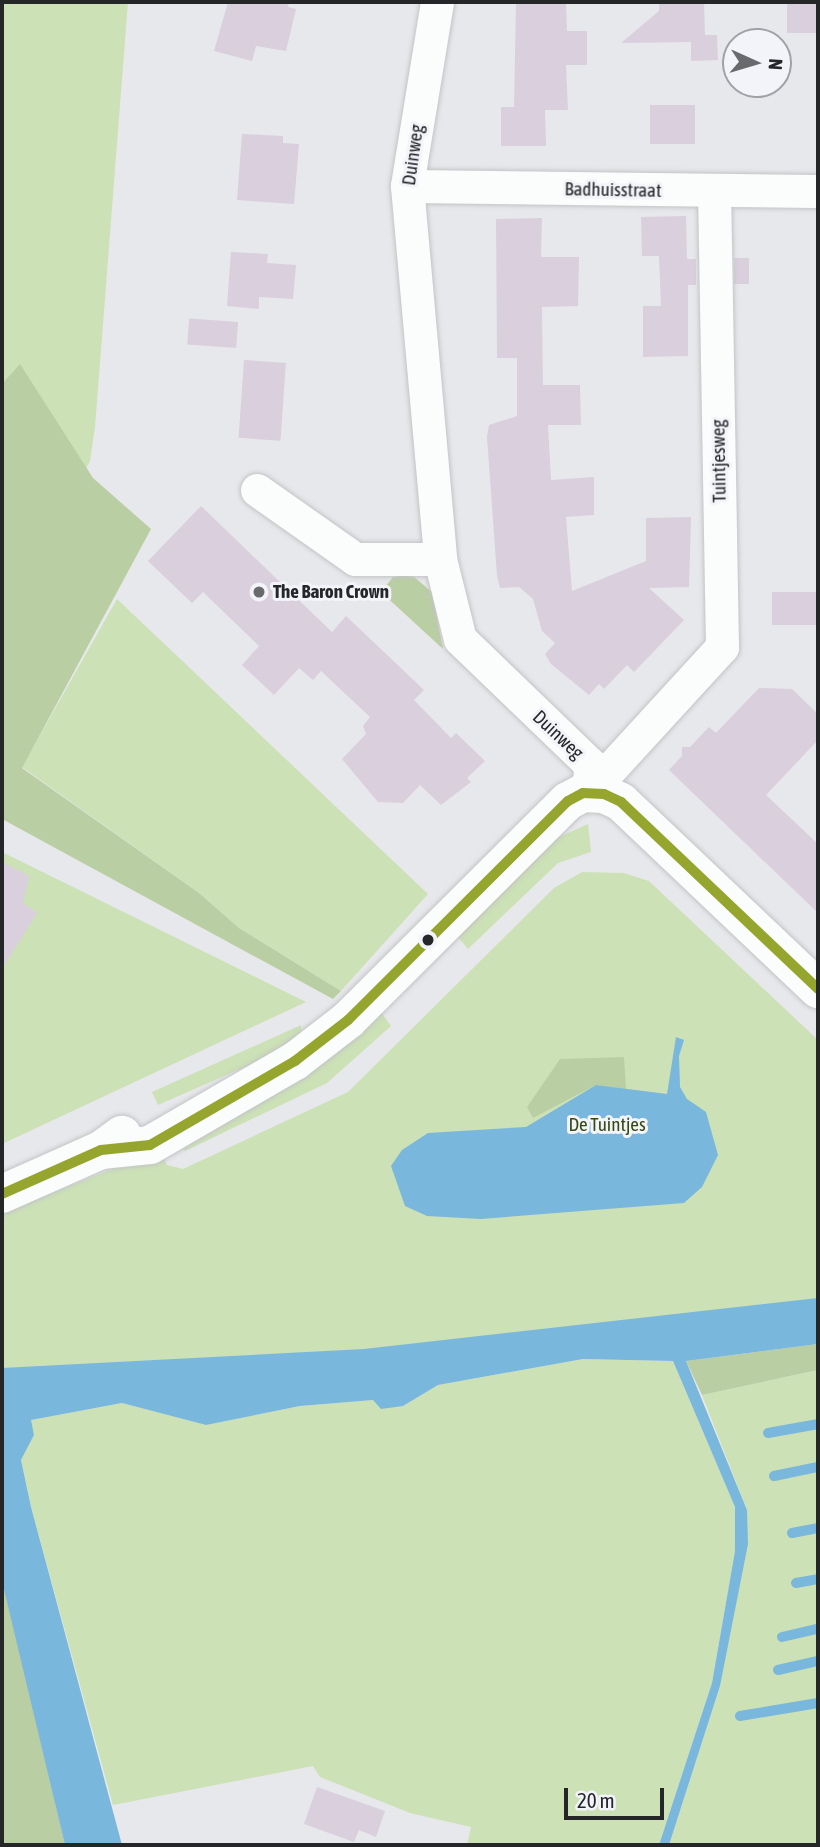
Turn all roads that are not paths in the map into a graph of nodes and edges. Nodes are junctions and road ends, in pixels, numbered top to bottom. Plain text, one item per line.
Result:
1 (437, 2) edge
2 (407, 186) junction
3 (818, 191) edge
4 (714, 192) junction
5 (257, 490) dead end
6 (440, 559) junction
7 (589, 792) junction
8 (818, 989) edge
9 (2, 1194) edge

1 - 2 street, Duinweg
2 - 4 street, Badhuisstraat
2 - 6 street, Duinweg
3 - 4 street, Badhuisstraat
4 - 7 street, Tuintjesweg
5 - 6 street
6 - 7 street, Duinweg
7 - 8 street
7 - 9 street

